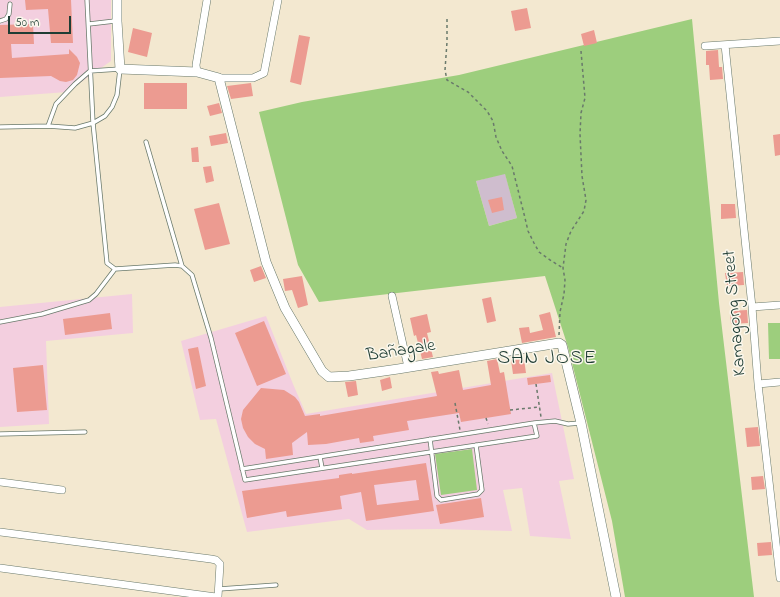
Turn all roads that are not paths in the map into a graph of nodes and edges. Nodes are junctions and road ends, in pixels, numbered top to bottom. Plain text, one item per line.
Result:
1 (87, 0) edge
2 (117, 0) edge
3 (207, 0) edge
4 (278, 0) edge
5 (10, 4) dead end
6 (117, 21) junction
7 (0, 22) edge
8 (89, 24) junction
9 (780, 41) edge
10 (725, 45) junction
11 (705, 46) dead end
12 (120, 69) junction
13 (90, 72) junction
14 (197, 72) junction
15 (219, 78) junction
16 (93, 123) junction
17 (48, 126) junction
18 (0, 127) edge
19 (146, 142) dead end
20 (182, 266) junction
21 (115, 269) junction
22 (392, 296) dead end
23 (780, 305) edge
24 (752, 307) junction
25 (0, 322) edge
26 (408, 367) junction
27 (780, 382) edge
28 (758, 384) junction
29 (534, 423) junction
30 (581, 423) junction
31 (85, 432) dead end
32 (0, 434) edge
33 (430, 439) junction
34 (476, 445) junction
35 (432, 452) junction
36 (320, 457) junction
37 (322, 468) junction
38 (242, 469) junction
39 (0, 482) edge
40 (62, 490) dead end
41 (0, 532) edge
42 (0, 568) edge
43 (780, 578) edge
44 (276, 585) dead end
45 (219, 589) junction
46 (217, 597) edge
47 (616, 597) edge

1 - 8 lane
2 - 6 street
3 - 14 street
4 - 15 street
5 - 7 lane
6 - 8 lane
6 - 12 street
8 - 13 lane
9 - 10 street
10 - 11 street
10 - 24 street, Kamagong Street
12 - 13 lane
12 - 14 street
12 - 16 lane
13 - 16 lane
13 - 17 lane
14 - 15 street
15 - 26 street, Bañagale
16 - 17 lane
16 - 21 lane
17 - 18 lane
19 - 20 lane
20 - 21 lane
20 - 38 lane
21 - 25 lane
22 - 26 street
23 - 24 street
24 - 28 street, Kamagong Street
26 - 30 street, Bañagale
27 - 28 street
28 - 43 street, Kamagong Street
29 - 30 lane
29 - 33 lane
29 - 34 lane
30 - 47 street
31 - 32 lane
33 - 35 lane
33 - 36 lane
34 - 35 lane
34 - 35 lane
35 - 37 lane
36 - 37 lane
36 - 38 lane
37 - 38 lane
39 - 40 street
41 - 45 street
42 - 46 street
44 - 45 lane
45 - 46 street

